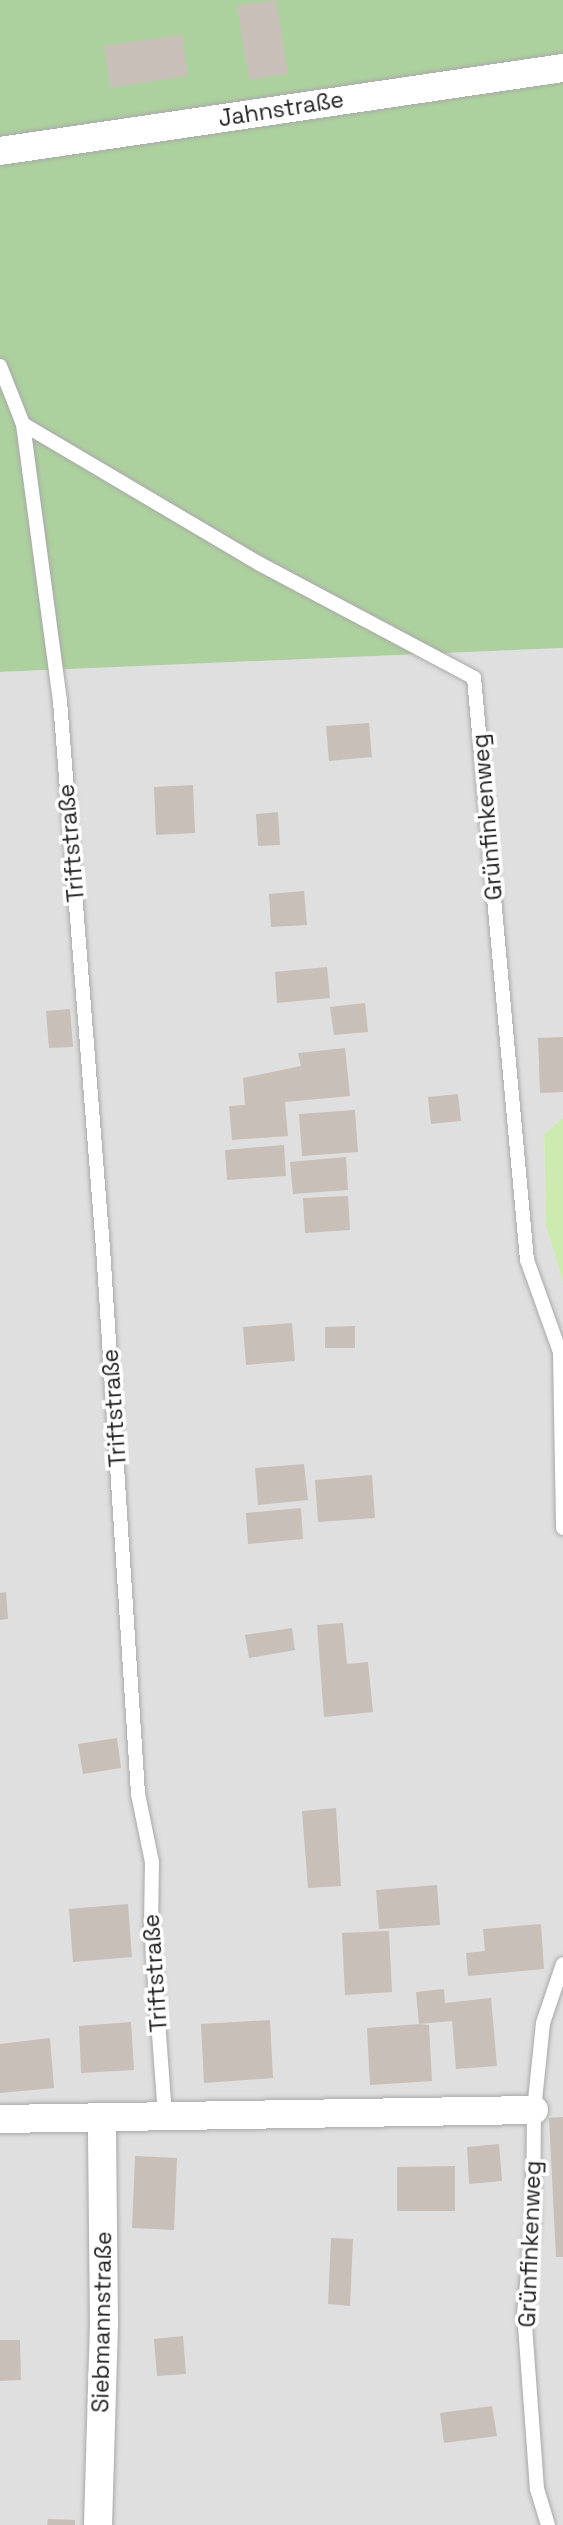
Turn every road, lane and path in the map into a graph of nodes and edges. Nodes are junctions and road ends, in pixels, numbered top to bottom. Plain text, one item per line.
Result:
1 (563, 68) edge
2 (0, 151) edge
3 (0, 366) edge
4 (23, 424) junction
5 (563, 1528) edge
6 (563, 1964) edge
7 (534, 2110) junction
8 (165, 2115) junction
9 (0, 2119) edge
10 (102, 2119) junction
11 (98, 2525) edge
12 (548, 2525) edge

1 - 2 street, Jahnstraße
3 - 4 lane
4 - 5 lane, Grünfinkenweg
4 - 8 lane, Triftstraße
6 - 7 lane, Grünfinkenweg
7 - 8 street
7 - 12 lane, Grünfinkenweg
8 - 10 street
9 - 10 street
10 - 11 street, Siebmannstraße

